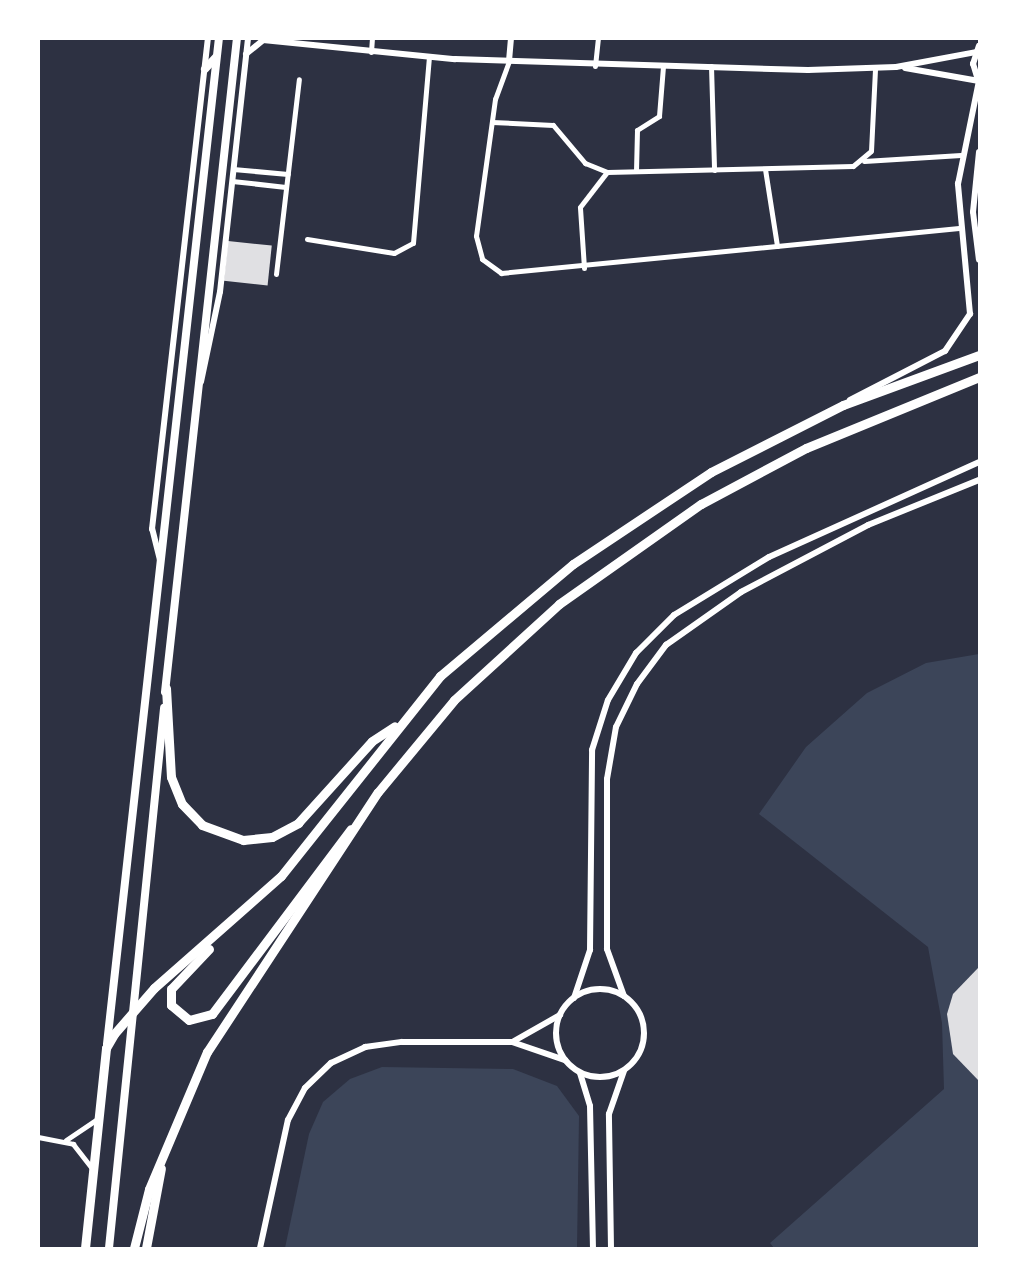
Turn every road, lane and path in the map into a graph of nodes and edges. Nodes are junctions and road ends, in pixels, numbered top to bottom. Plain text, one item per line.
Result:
1 (208, 38) edge
2 (219, 38) edge
3 (237, 38) edge
4 (248, 38) edge
5 (372, 38) edge
6 (511, 38) edge
7 (598, 38) edge
8 (263, 39) edge
9 (977, 49) edge
10 (371, 52) junction
11 (246, 54) junction
12 (429, 57) junction
13 (216, 58) junction
14 (509, 61) junction
15 (595, 66) junction
16 (663, 66) junction
17 (711, 66) junction
18 (896, 67) junction
19 (875, 68) junction
20 (205, 69) junction
21 (299, 79) dead end
22 (979, 81) edge
23 (492, 122) junction
24 (979, 152) edge
25 (961, 155) junction
26 (864, 161) junction
27 (233, 169) junction
28 (765, 169) junction
29 (713, 170) junction
30 (636, 171) junction
31 (607, 172) junction
32 (288, 174) junction
33 (232, 181) junction
34 (286, 187) junction
35 (959, 228) junction
36 (307, 239) dead end
37 (777, 246) junction
38 (979, 260) edge
39 (584, 268) junction
40 (276, 274) dead end
41 (979, 355) edge
42 (979, 377) edge
43 (198, 387) junction
44 (843, 405) junction
45 (979, 462) edge
46 (979, 480) edge
47 (163, 565) junction
48 (166, 688) junction
49 (396, 726) junction
50 (355, 827) junction
51 (221, 934) junction
52 (624, 996) junction
53 (574, 998) junction
54 (135, 1007) junction
55 (560, 1015) junction
56 (512, 1042) junction
57 (106, 1048) junction
58 (565, 1060) junction
59 (624, 1071) junction
60 (580, 1073) junction
61 (97, 1119) junction
62 (38, 1137) edge
63 (66, 1140) junction
64 (162, 1158) junction
65 (92, 1168) junction
66 (85, 1248) edge
67 (109, 1248) edge
68 (134, 1248) edge
69 (146, 1248) edge
70 (260, 1248) edge
71 (593, 1248) edge
72 (611, 1248) edge

1 - 20 street
2 - 13 main road
3 - 43 main road
4 - 11 street
5 - 10 street
6 - 14 street
7 - 15 street
8 - 10 street
8 - 11 street
9 - 18 street
9 - 22 street
10 - 12 street
11 - 27 street
12 - 14 street
12 - 36 street
13 - 20 main road
13 - 47 main road
14 - 15 street
14 - 23 street
15 - 16 street
16 - 17 street
16 - 30 street
17 - 19 street
17 - 29 street
18 - 19 street
18 - 22 street
19 - 26 street
20 - 47 street
21 - 32 street
22 - 25 street
23 - 31 street
23 - 39 street
24 - 38 street
25 - 26 street
25 - 35 street
26 - 28 street
27 - 32 street
27 - 33 street
28 - 29 street
28 - 37 street
29 - 30 street
30 - 31 street
31 - 39 street
32 - 34 street
33 - 34 street
33 - 43 street
34 - 40 street
35 - 37 street
35 - 44 street
37 - 39 street
41 - 44 highway
42 - 50 highway
43 - 48 main road
44 - 49 highway
45 - 53 street
46 - 52 street
47 - 57 main road
48 - 49 highway
48 - 54 main road
49 - 51 highway
50 - 51 highway
50 - 64 highway
51 - 54 highway
52 - 53 street
52 - 59 street
53 - 55 street
54 - 57 highway
54 - 67 main road
55 - 56 street
55 - 58 street
56 - 58 street
56 - 70 street
57 - 61 highway
58 - 60 street
59 - 60 street
59 - 72 street
60 - 71 street
61 - 63 street
61 - 65 highway
62 - 63 street
63 - 65 street
64 - 68 highway
64 - 69 highway
65 - 66 highway

